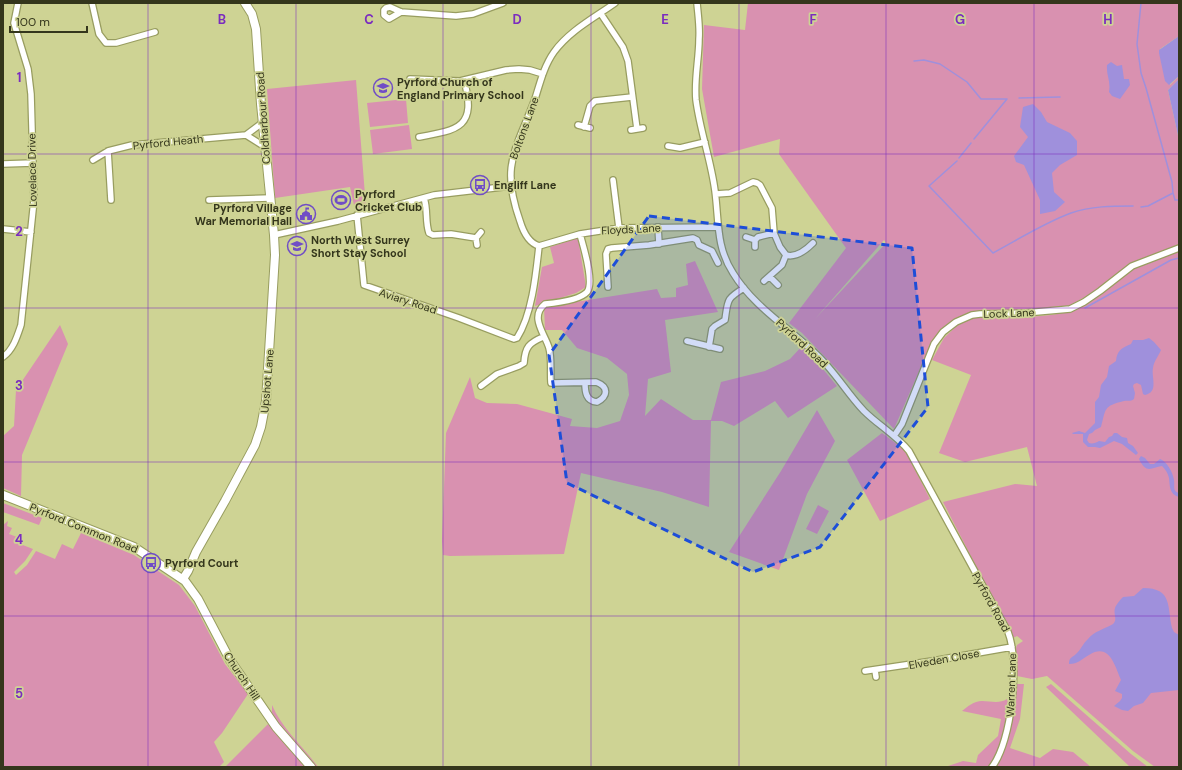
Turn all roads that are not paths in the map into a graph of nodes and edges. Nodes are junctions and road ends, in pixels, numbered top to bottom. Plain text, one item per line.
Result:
1 (18, 3) edge
2 (92, 3) edge
3 (245, 3) edge
4 (503, 3) edge
5 (615, 3) edge
6 (697, 3) edge
7 (607, 5) edge
8 (401, 12) dead end
9 (601, 14) junction
10 (155, 32) dead end
11 (543, 74) junction
12 (414, 78) dead end
13 (464, 80) junction
14 (632, 97) junction
15 (262, 122) junction
16 (584, 127) dead end
17 (637, 129) dead end
18 (246, 135) junction
19 (419, 137) dead end
20 (705, 142) junction
21 (668, 146) dead end
22 (265, 147) junction
23 (108, 151) junction
24 (93, 160) dead end
25 (33, 163) junction
26 (3, 164) edge
27 (613, 180) dead end
28 (511, 186) junction
29 (716, 194) junction
30 (270, 198) junction
31 (424, 198) junction
32 (111, 200) dead end
33 (209, 200) dead end
34 (357, 215) junction
35 (658, 227) junction
36 (717, 227) junction
37 (619, 228) junction
38 (3, 229) edge
39 (31, 232) junction
40 (481, 232) dead end
41 (774, 233) junction
42 (580, 234) junction
43 (274, 235) junction
44 (746, 237) dead end
45 (476, 238) junction
46 (755, 240) junction
47 (660, 244) junction
48 (477, 245) dead end
49 (539, 246) junction
50 (755, 247) dead end
51 (812, 247) dead end
52 (1179, 248) edge
53 (786, 255) junction
54 (718, 263) dead end
55 (770, 277) junction
56 (764, 282) dead end
57 (778, 285) dead end
58 (608, 287) dead end
59 (744, 288) junction
60 (543, 337) junction
61 (687, 341) dead end
62 (709, 347) junction
63 (720, 349) dead end
64 (3, 357) edge
65 (585, 383) dead end
66 (481, 386) dead end
67 (894, 436) junction
68 (3, 495) edge
69 (183, 579) junction
70 (1012, 647) junction
71 (875, 670) junction
72 (865, 671) dead end
73 (876, 677) dead end
74 (311, 767) edge
75 (992, 767) edge

1 - 25 street, Lovelace Drive
2 - 10 street
3 - 15 main road, Coldharbour Road
4 - 8 street
5 - 7 street, Boltons Lane
6 - 20 street, Pyrford Road
7 - 9 street, Boltons Lane
9 - 11 street, Boltons Lane
9 - 14 street
11 - 13 street
11 - 28 street, Boltons Lane
12 - 13 street
13 - 19 street
14 - 16 street
14 - 17 street
15 - 18 street
15 - 22 main road, Coldharbour Road
18 - 22 street
18 - 23 street, Pyrford Heath
20 - 21 street
20 - 29 street, Pyrford Road
22 - 30 main road, Coldharbour Road
23 - 24 street, Pyrford Heath
23 - 32 street
25 - 26 street
25 - 39 street, Lovelace Drive
27 - 37 street
28 - 31 street
28 - 49 street, Boltons Lane
29 - 36 street, Pyrford Road
29 - 41 street
30 - 33 street
30 - 43 main road, Coldharbour Road
31 - 34 street
31 - 45 street
34 - 43 street
34 - 49 street, Aviary Road
35 - 36 street, Floyds Lane
35 - 37 street, Floyds Lane
35 - 47 street
36 - 59 street, Pyrford Road
37 - 42 street, Floyds Lane
38 - 39 street
39 - 64 street, Lovelace Drive
40 - 45 street
41 - 46 street
41 - 53 street
42 - 49 street, Floyds Lane
42 - 60 street
43 - 69 main road, Upshot Lane
44 - 46 street
45 - 48 street
46 - 50 street
47 - 54 street
47 - 58 street
51 - 53 street
52 - 67 street, Lock Lane
53 - 55 street
55 - 56 street
55 - 57 street
59 - 62 street
59 - 67 street, Pyrford Road
60 - 65 street
60 - 66 street
61 - 62 street
62 - 63 street
67 - 70 street, Pyrford Road
68 - 69 main road, Pyrford Common Road
69 - 74 main road, Church Hill
70 - 71 street, Elveden Close
70 - 75 street, Warren Lane
71 - 72 street, Elveden Close
71 - 73 street

